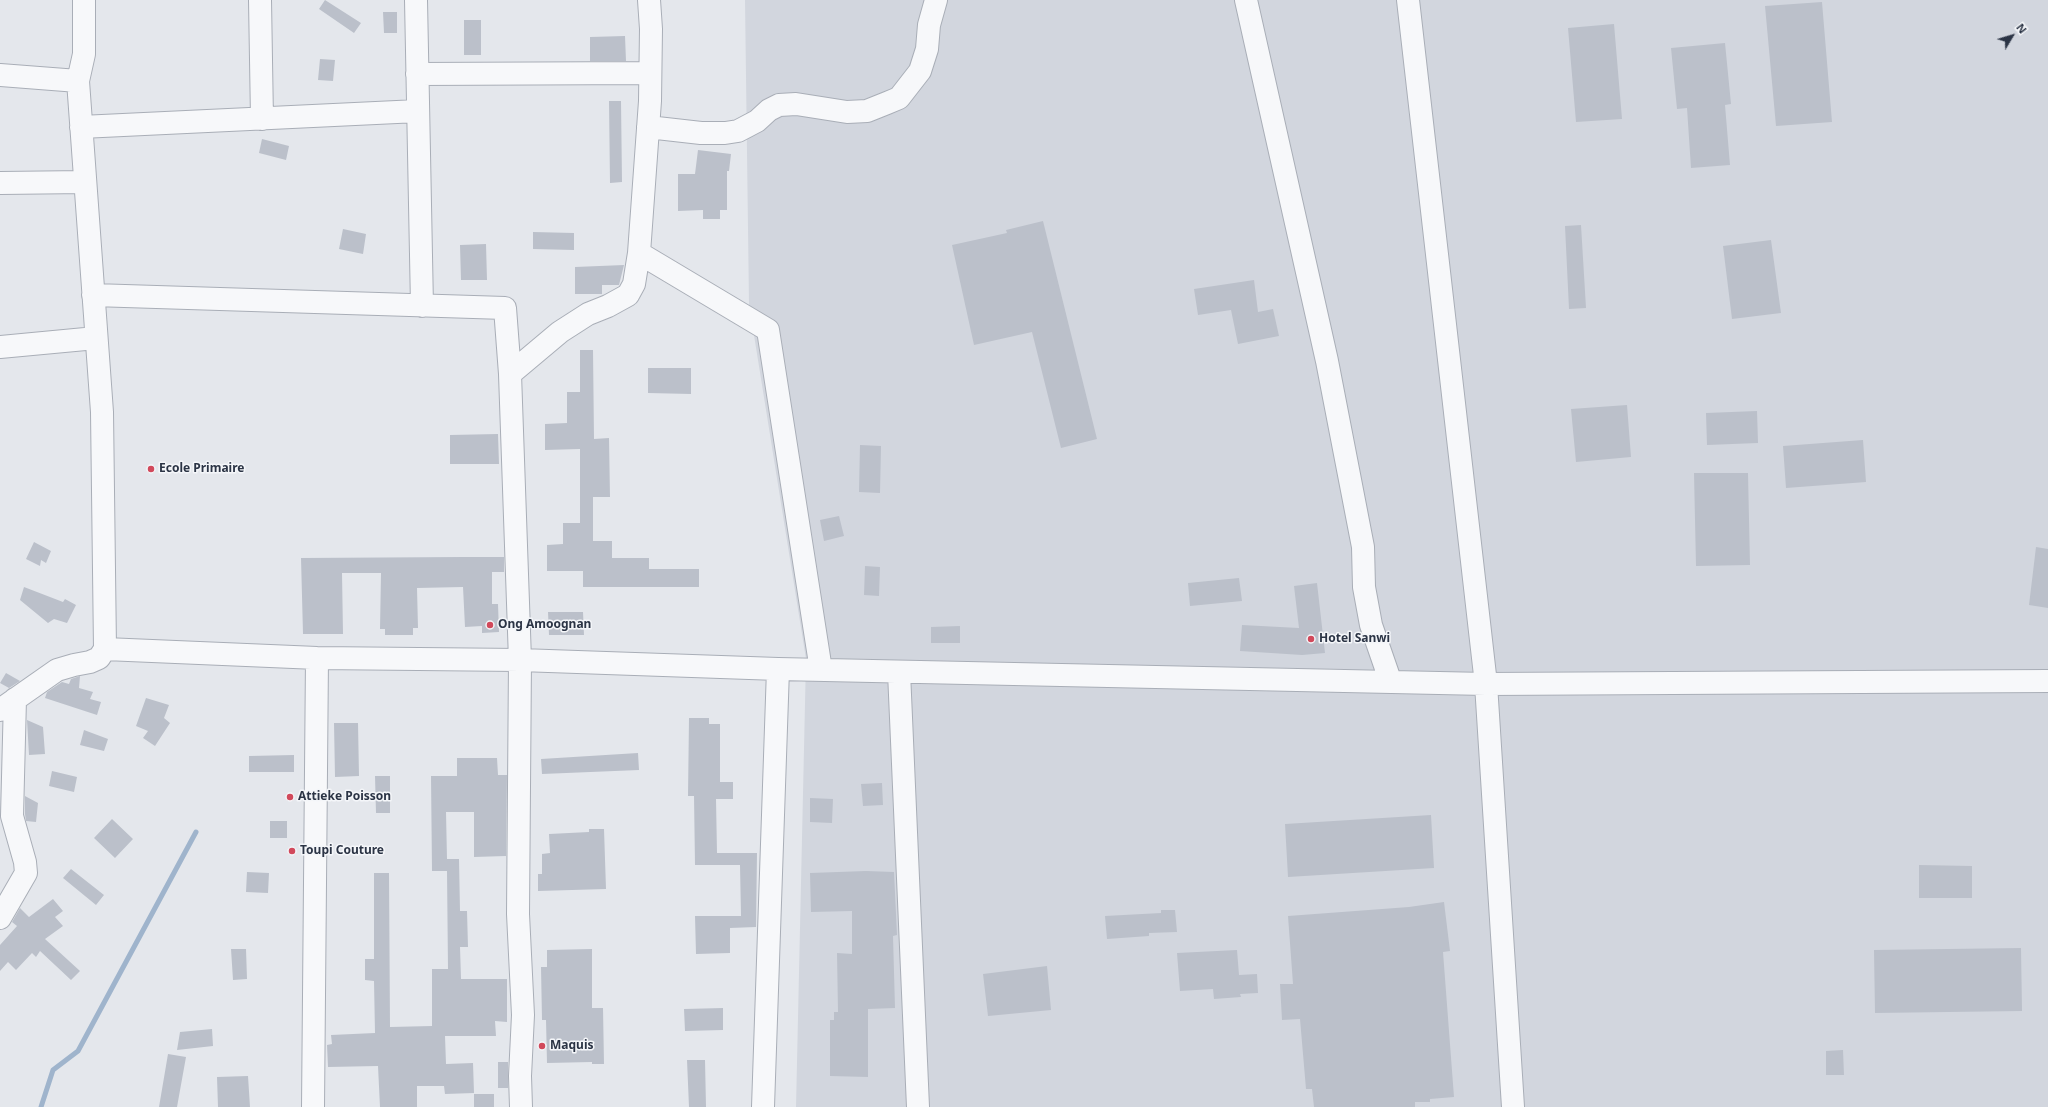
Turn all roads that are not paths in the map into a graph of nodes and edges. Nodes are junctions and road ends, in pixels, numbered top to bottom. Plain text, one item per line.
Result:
1 (84, 0) edge
2 (260, 0) edge
3 (416, 0) edge
4 (649, 0) edge
5 (936, 0) edge
6 (1246, 0) edge
7 (1408, 0) edge
8 (650, 73) junction
9 (417, 74) junction
10 (0, 75) edge
11 (78, 81) junction
12 (418, 111) junction
13 (262, 119) junction
14 (81, 127) junction
15 (648, 127) junction
16 (85, 182) junction
17 (0, 183) edge
18 (639, 253) junction
19 (93, 295) junction
20 (422, 306) junction
21 (96, 338) junction
22 (0, 347) edge
23 (510, 374) junction
24 (104, 649) junction
25 (317, 658) junction
26 (520, 660) junction
27 (778, 669) junction
28 (821, 670) junction
29 (899, 672) junction
30 (1390, 680) junction
31 (2048, 681) edge
32 (1486, 684) junction
33 (8, 704) edge
34 (0, 918) edge
35 (313, 1107) edge
36 (521, 1107) edge
37 (763, 1107) edge
38 (918, 1107) edge
39 (1513, 1107) edge

1 - 11 street
2 - 13 street
3 - 9 street
4 - 8 street
5 - 15 street
6 - 30 street
7 - 32 street
8 - 9 street
8 - 15 street
9 - 12 street
10 - 11 street
11 - 14 street
12 - 13 street
12 - 20 street
13 - 14 street
14 - 16 street
15 - 18 street
16 - 17 street
16 - 19 street
18 - 23 street
18 - 28 street
19 - 20 street
19 - 21 street
20 - 23 street
21 - 22 street
21 - 24 street
23 - 26 street
24 - 25 street
24 - 33 street
25 - 26 street
25 - 35 street
26 - 27 street
26 - 36 street
27 - 28 street
27 - 37 street
28 - 29 street
29 - 30 street
29 - 38 street
30 - 32 street
31 - 32 street
32 - 39 street
33 - 34 street

